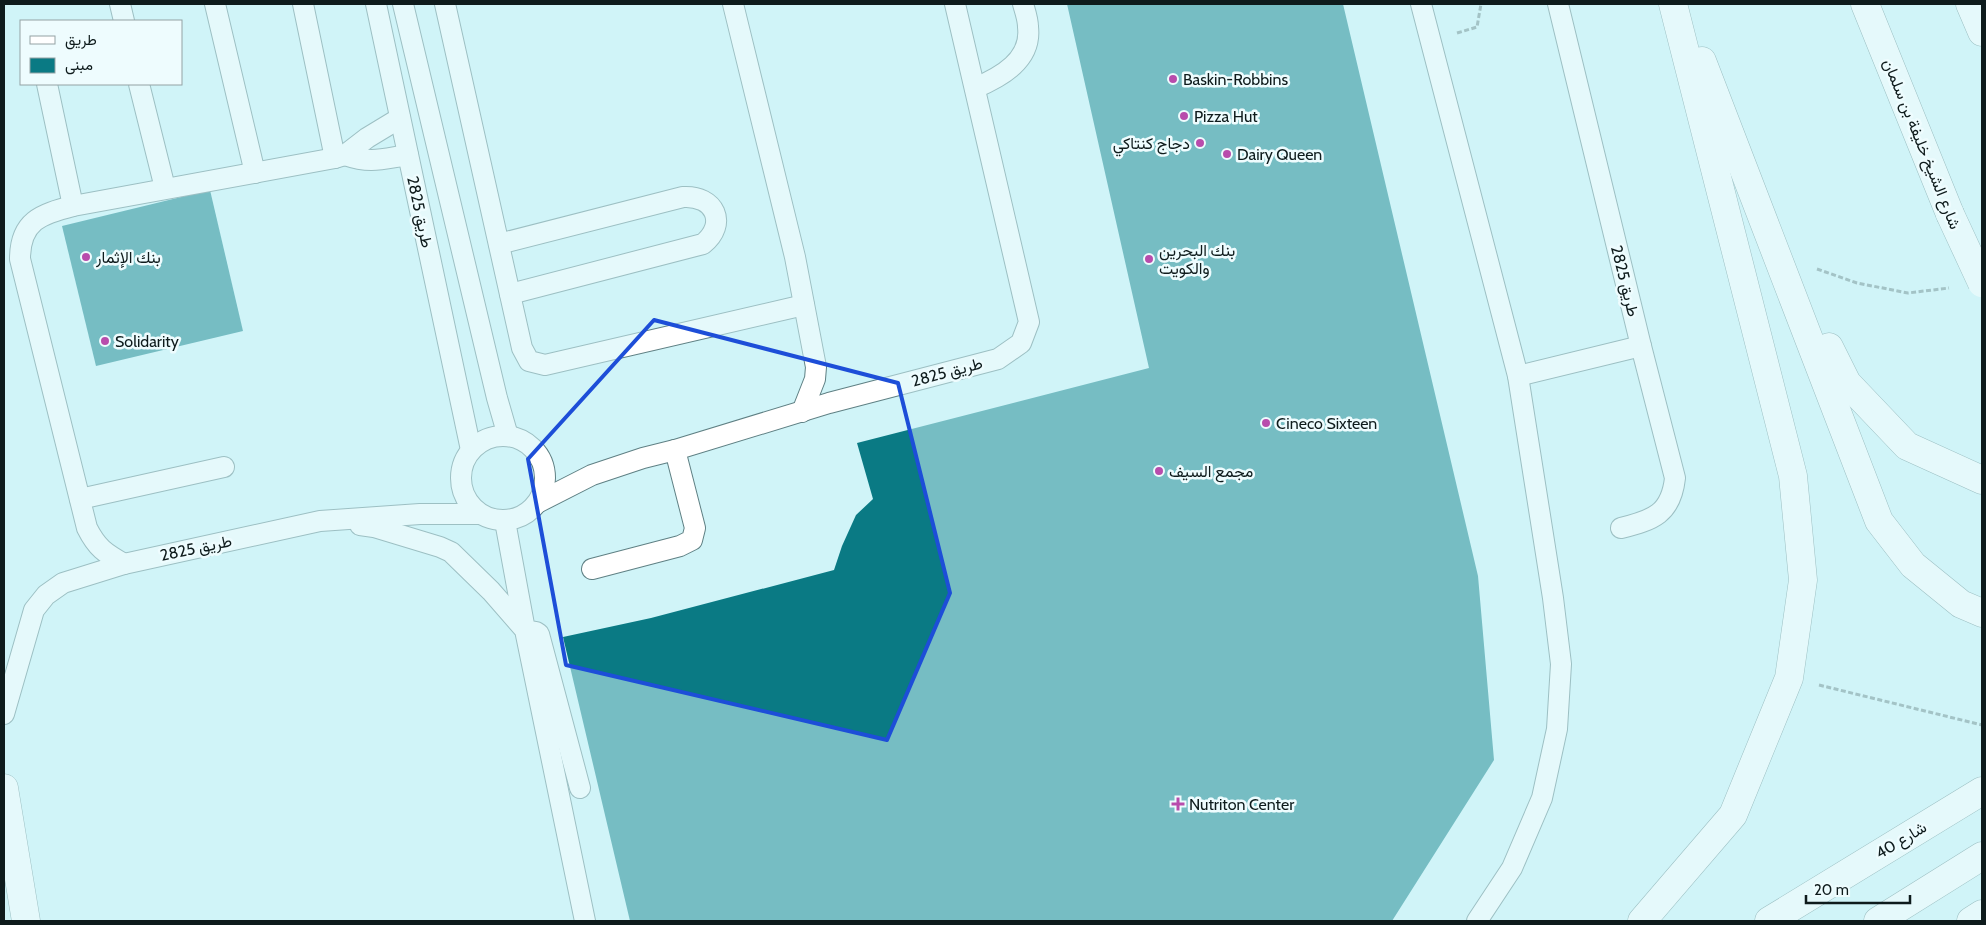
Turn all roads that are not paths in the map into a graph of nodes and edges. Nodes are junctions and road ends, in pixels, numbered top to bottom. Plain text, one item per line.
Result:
1 (120, 4) edge
2 (215, 4) edge
3 (303, 4) edge
4 (376, 4) edge
5 (403, 4) edge
6 (445, 4) edge
7 (733, 4) edge
8 (954, 4) edge
9 (1023, 4) edge
10 (1421, 4) edge
11 (1558, 4) edge
12 (1673, 4) edge
13 (1680, 4) edge
14 (1865, 4) edge
15 (1970, 4) edge
16 (124, 20) edge
17 (1982, 32) edge
18 (47, 85) edge
19 (139, 85) edge
20 (975, 88) junction
21 (1722, 111) junction
22 (400, 118) junction
23 (408, 155) junction
24 (340, 156) junction
25 (255, 173) junction
26 (165, 188) junction
27 (73, 206) junction
28 (499, 244) junction
29 (1982, 283) edge
30 (510, 294) junction
31 (804, 305) junction
32 (1641, 346) junction
33 (1518, 376) junction
34 (802, 412) junction
35 (508, 436) junction
36 (471, 450) junction
37 (675, 450) junction
38 (224, 467) dead end
39 (1982, 480) edge
40 (80, 499) junction
41 (538, 502) junction
42 (480, 514) junction
43 (320, 521) junction
44 (505, 521) junction
45 (1621, 528) dead end
46 (124, 564) junction
47 (592, 569) dead end
48 (1982, 613) edge
49 (525, 630) junction
50 (4, 714) edge
51 (4, 788) edge
52 (580, 788) dead end
53 (1982, 791) edge
54 (1982, 856) edge
55 (1982, 914) edge
56 (26, 921) edge
57 (585, 921) edge
58 (1477, 921) edge
59 (1642, 921) edge
60 (1769, 921) edge
61 (1878, 921) edge
62 (1971, 921) edge

1 - 16 lane
2 - 25 lane
3 - 24 lane
4 - 22 lane, طريق 2825
5 - 35 lane, طريق 2825
6 - 28 lane
7 - 31 lane
8 - 20 lane, طريق 2825
9 - 20 lane
10 - 33 lane
11 - 32 lane, طريق 2825
12 - 59 main road
13 - 21 main road
14 - 29 main road, شارع الشيخ خليفة بن سلمان, bridge
15 - 17 main road
18 - 27 lane
19 - 26 lane
20 - 34 lane, طريق 2825
21 - 39 main road
21 - 48 main road
22 - 23 lane, طريق 2825
22 - 24 lane
23 - 24 lane
23 - 36 lane, طريق 2825
24 - 25 lane
25 - 26 lane
26 - 27 lane
27 - 40 lane
28 - 30 lane
28 - 30 lane
30 - 31 lane
31 - 34 lane
32 - 33 lane
32 - 45 lane, طريق 2825
33 - 58 lane
34 - 37 lane, طريق 2825
35 - 36 lane
35 - 41 lane
36 - 42 lane
37 - 41 lane, طريق 2825
37 - 47 lane
38 - 40 lane
40 - 46 lane
41 - 44 lane, طريق 2825
42 - 43 lane, طريق 2825
42 - 44 lane, طريق 2825
43 - 46 lane, طريق 2825
43 - 49 lane
44 - 49 lane
46 - 50 lane, طريق 2825
49 - 52 lane
49 - 57 lane
51 - 56 main road
53 - 60 main road, شارع 40
54 - 61 main road
55 - 62 main road

